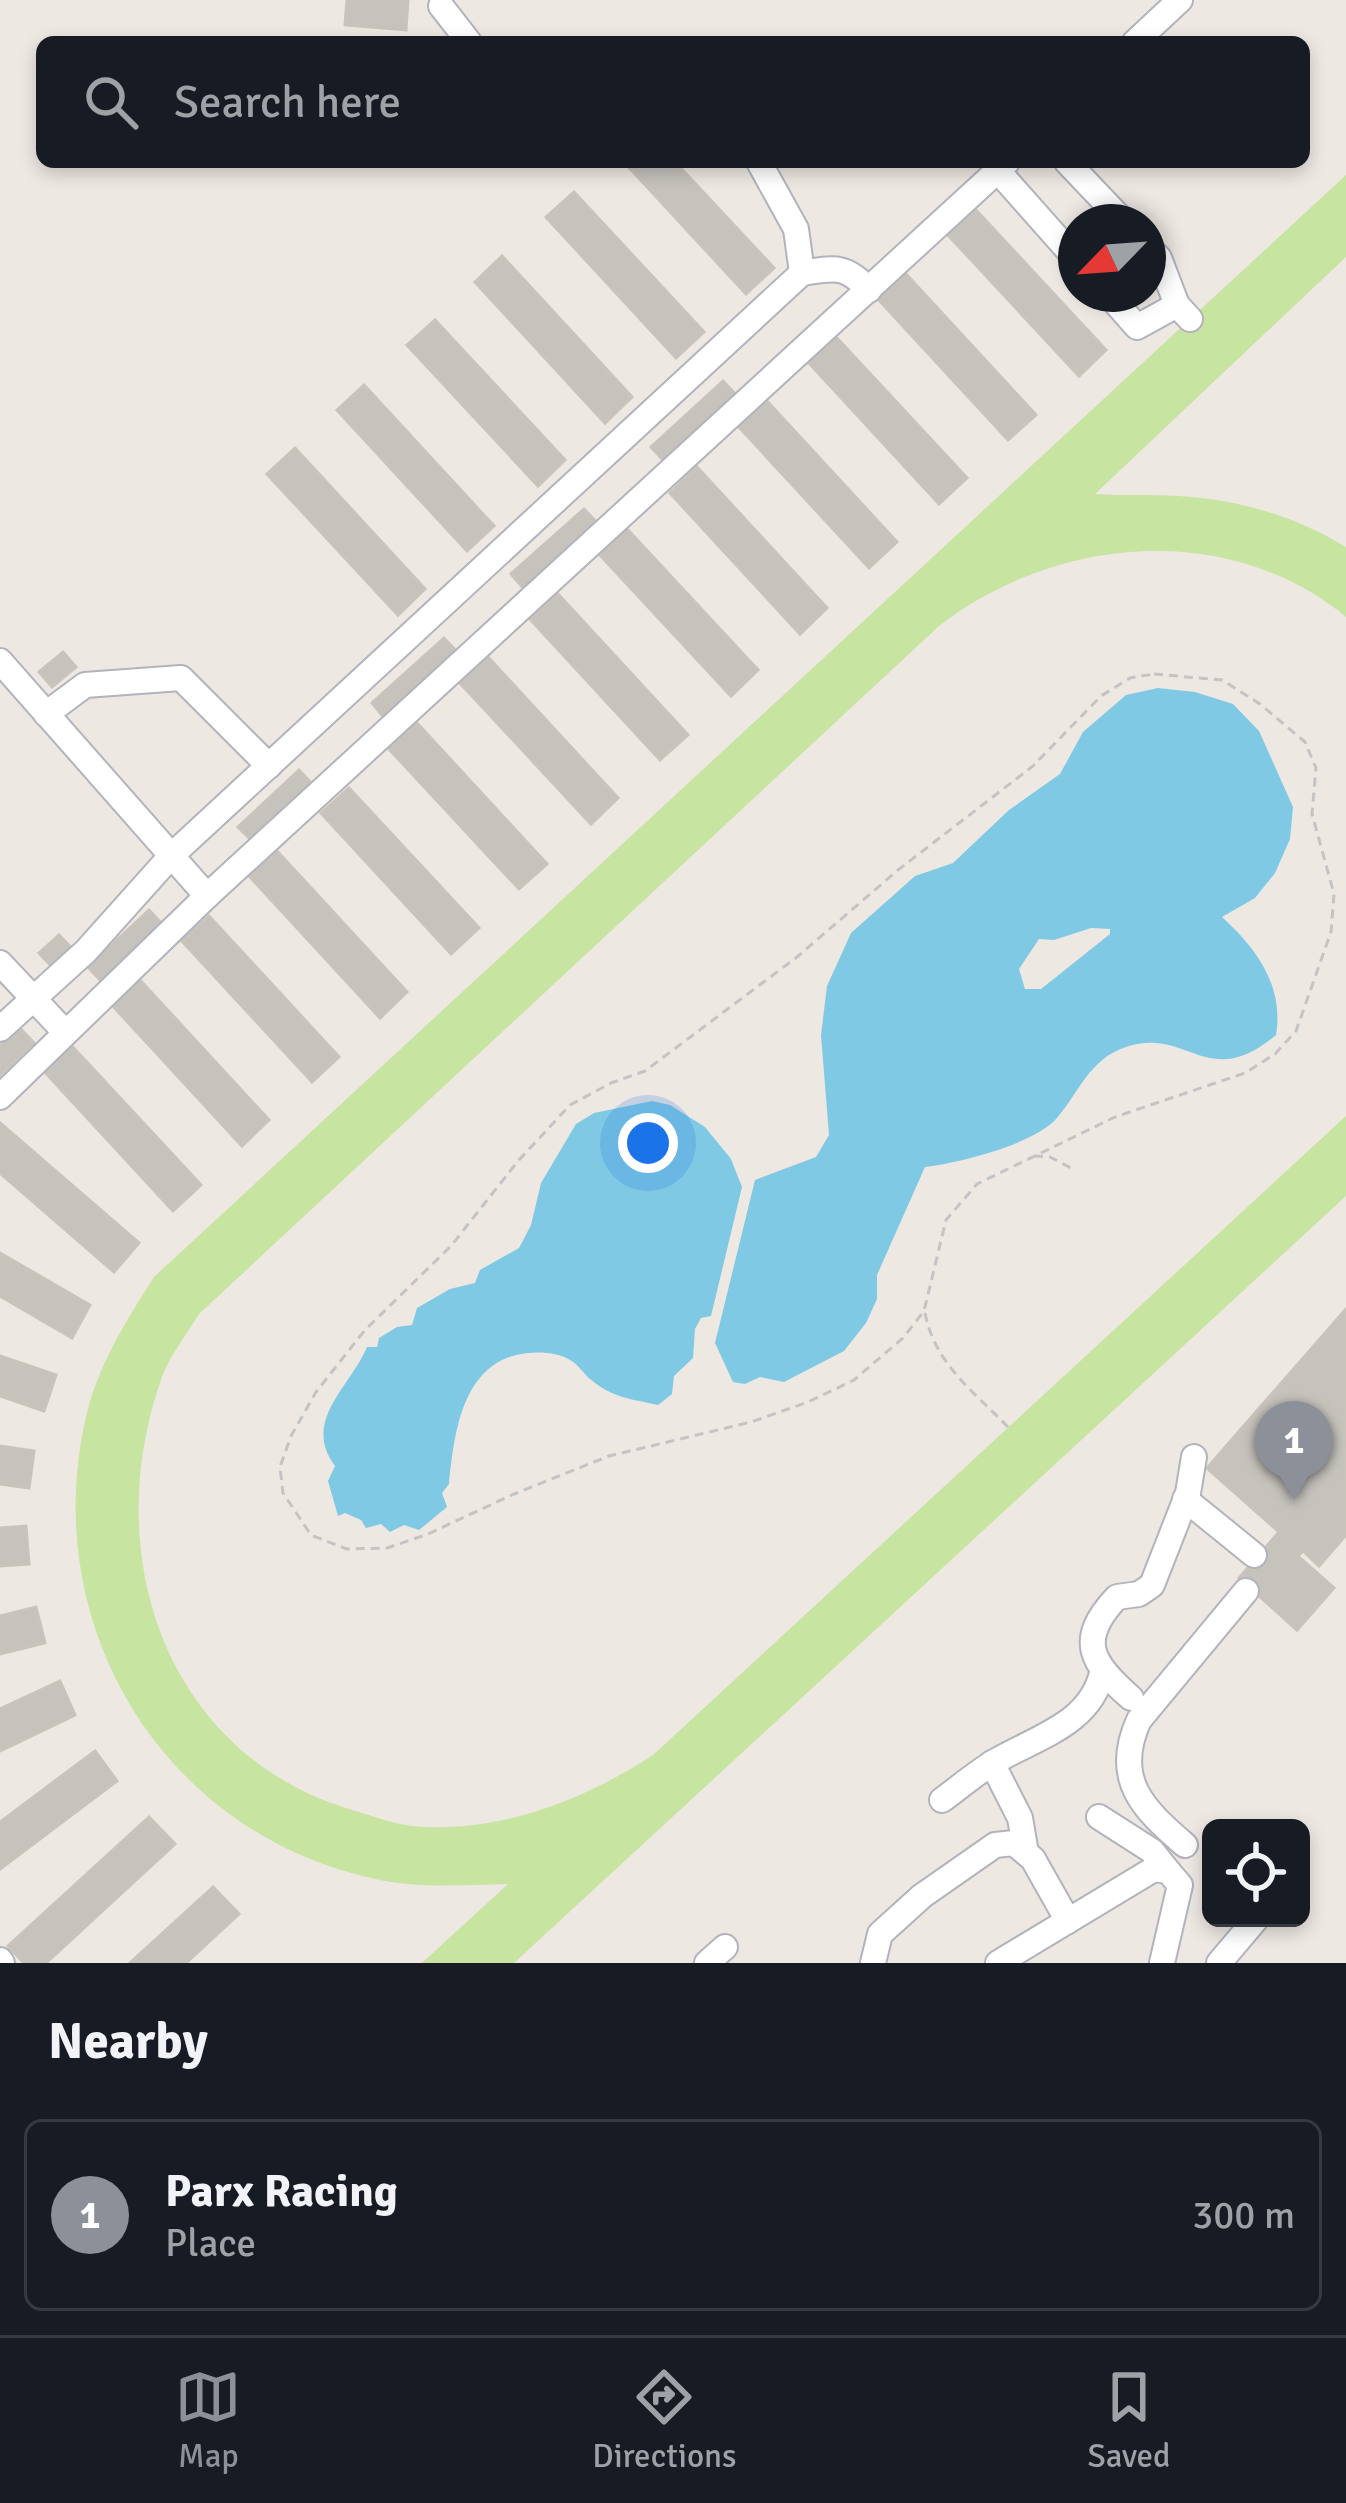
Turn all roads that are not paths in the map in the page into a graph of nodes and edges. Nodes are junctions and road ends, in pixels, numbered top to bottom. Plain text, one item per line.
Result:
1 (1180, 0) edge
2 (441, 7) dead end
3 (464, 36) edge
4 (1141, 36) edge
5 (762, 168) edge
6 (1002, 168) edge
7 (1004, 168) edge
8 (1073, 168) edge
9 (1107, 204) edge
10 (1058, 236) edge
11 (802, 273) junction
12 (1166, 274) edge
13 (868, 290) junction
14 (1124, 312) edge
15 (0, 661) edge
16 (46, 714) junction
17 (269, 766) junction
18 (171, 856) junction
19 (207, 896) junction
20 (0, 963) edge
21 (32, 997) junction
22 (0, 1028) edge
23 (65, 1032) junction
24 (0, 1097) edge
25 (1194, 1457) dead end
26 (1185, 1499) junction
27 (1254, 1556) dead end
28 (1246, 1592) dead end
29 (1102, 1673) junction
30 (1131, 1698) dead end
31 (992, 1763) junction
32 (942, 1800) dead end
33 (1099, 1817) dead end
34 (1026, 1853) junction
35 (1160, 1861) junction
36 (1068, 1921) junction
37 (1249, 1927) edge
38 (873, 1963) edge
39 (998, 1963) edge
40 (1162, 1963) edge
41 (1219, 1963) edge

1 - 4 lane
2 - 3 lane
5 - 11 lane
6 - 13 lane
7 - 10 lane
8 - 9 lane
11 - 13 lane
11 - 17 lane
12 - 14 lane
13 - 19 lane
15 - 16 lane
16 - 17 lane
16 - 18 lane
17 - 18 lane
18 - 19 lane
18 - 21 lane
19 - 23 lane
20 - 21 lane
21 - 22 lane
21 - 23 lane
23 - 24 lane
25 - 26 lane
26 - 27 lane
26 - 29 lane
28 - 35 lane
29 - 30 lane
29 - 31 lane
31 - 32 lane
31 - 34 lane
33 - 35 lane
34 - 36 lane
34 - 38 lane
35 - 36 lane
35 - 40 lane
36 - 39 lane
37 - 41 lane

